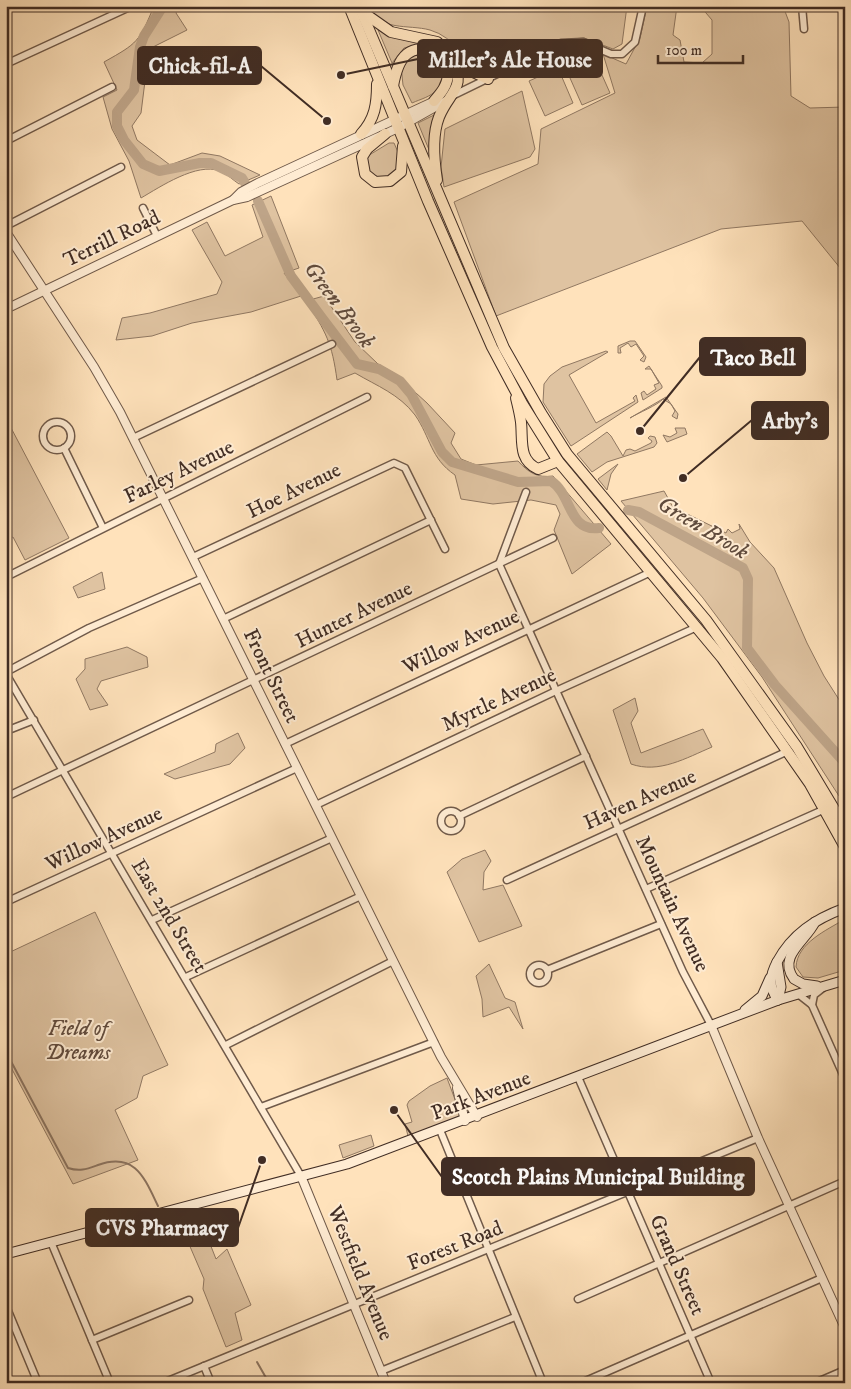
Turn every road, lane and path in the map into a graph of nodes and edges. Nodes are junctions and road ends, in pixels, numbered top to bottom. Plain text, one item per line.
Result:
1 (132, 6) edge
2 (349, 6) edge
3 (643, 6) edge
4 (802, 6) edge
5 (360, 8) edge
6 (804, 27) dead end
7 (450, 50) junction
8 (6, 64) edge
9 (376, 76) junction
10 (488, 79) junction
11 (393, 86) junction
12 (112, 87) dead end
13 (454, 95) junction
14 (434, 101) junction
15 (406, 119) junction
16 (396, 124) junction
17 (361, 134) junction
18 (385, 134) junction
19 (402, 140) junction
20 (6, 141) edge
21 (121, 167) dead end
22 (261, 186) junction
23 (438, 191) junction
24 (143, 208) dead end
25 (6, 226) edge
26 (6, 232) edge
27 (157, 236) junction
28 (44, 290) junction
29 (6, 309) edge
30 (332, 344) dead end
31 (515, 390) junction
32 (367, 398) dead end
33 (133, 438) junction
34 (64, 448) junction
35 (558, 461) junction
36 (526, 492) dead end
37 (163, 498) junction
38 (431, 520) junction
39 (103, 528) junction
40 (553, 538) dead end
41 (445, 550) dead end
42 (193, 557) junction
43 (499, 564) junction
44 (652, 572) junction
45 (6, 577) edge
46 (203, 578) junction
47 (223, 619) junction
48 (697, 627) junction
49 (528, 628) junction
50 (6, 673) edge
51 (254, 681) junction
52 (556, 690) junction
53 (34, 720) junction
54 (6, 731) edge
55 (286, 744) junction
56 (788, 751) junction
57 (586, 756) junction
58 (63, 768) junction
59 (297, 768) junction
60 (6, 797) edge
61 (316, 805) junction
62 (825, 809) junction
63 (459, 816) dead end
64 (618, 827) junction
65 (845, 827) edge
66 (332, 838) junction
67 (845, 847) edge
68 (112, 853) junction
69 (506, 880) dead end
70 (646, 889) junction
71 (361, 896) junction
72 (6, 902) edge
73 (845, 908) edge
74 (152, 920) junction
75 (816, 920) junction
76 (662, 924) junction
77 (393, 961) junction
78 (777, 962) junction
79 (547, 970) dead end
80 (186, 977) junction
81 (770, 977) junction
82 (845, 980) edge
83 (825, 986) junction
84 (798, 994) junction
85 (778, 1000) junction
86 (812, 1005) junction
87 (740, 1015) junction
88 (711, 1025) junction
89 (434, 1042) junction
90 (226, 1045) junction
91 (578, 1077) junction
92 (845, 1079) edge
93 (456, 1083) junction
94 (261, 1107) junction
95 (477, 1116) junction
96 (466, 1121) junction
97 (440, 1130) junction
98 (758, 1138) junction
99 (302, 1176) junction
100 (845, 1181) edge
101 (627, 1192) junction
102 (788, 1204) junction
103 (51, 1242) junction
104 (487, 1250) junction
105 (6, 1254) edge
106 (658, 1263) junction
107 (822, 1278) junction
108 (578, 1299) dead end
109 (189, 1300) dead end
110 (354, 1305) junction
111 (6, 1306) edge
112 (515, 1317) junction
113 (845, 1328) edge
114 (690, 1336) junction
115 (92, 1340) junction
116 (204, 1366) junction
117 (845, 1370) edge
118 (381, 1371) junction
119 (38, 1383) edge
120 (110, 1383) edge
121 (163, 1383) edge
122 (211, 1383) edge
123 (386, 1383) edge
124 (543, 1383) edge
125 (581, 1383) edge
126 (710, 1383) edge
127 (815, 1383) edge

1 - 8 street
2 - 9 highway
3 - 10 street, Terrill Road
4 - 6 street
5 - 7 highway
5 - 11 highway
7 - 10 highway
7 - 13 highway
9 - 16 highway
9 - 17 highway
10 - 13 street, Terrill Road
11 - 14 highway
11 - 15 highway
12 - 20 street
13 - 14 street, Terrill Road
13 - 15 street, Terrill Road
13 - 23 highway
14 - 15 street, Terrill Road
15 - 16 street, Terrill Road
15 - 23 highway
16 - 17 street, Terrill Road
16 - 18 street, Terrill Road
16 - 19 highway
17 - 22 street, Terrill Road
18 - 19 highway
18 - 22 street, Terrill Road
19 - 31 highway
21 - 25 street
22 - 27 street, Terrill Road
23 - 65 highway
24 - 27 street
26 - 28 street, Front Street
27 - 28 street, Terrill Road
28 - 29 street, Terrill Road
28 - 33 street, Front Street
30 - 33 street
31 - 35 highway
31 - 35 highway
32 - 37 street, Farley Avenue
33 - 37 street, Front Street
34 - 34 street
34 - 39 street
35 - 44 highway
36 - 43 street
37 - 39 street, Farley Avenue
37 - 42 street, Front Street
38 - 41 street
38 - 42 street, Hoe Avenue
38 - 47 street
39 - 45 street, Farley Avenue
40 - 43 street, Hunter Avenue
42 - 46 street, Front Street
43 - 49 street, Mountain Avenue
43 - 51 street, Hunter Avenue
44 - 48 highway
44 - 49 street, Willow Avenue
46 - 47 street, Front Street
46 - 50 street
47 - 51 street, Front Street
48 - 52 street, Myrtle Avenue
48 - 56 highway
49 - 52 street, Mountain Avenue
49 - 55 street, Willow Avenue
50 - 53 street, East 2nd Street
51 - 55 street, Front Street
51 - 58 street, Hunter Avenue
52 - 57 street, Mountain Avenue
52 - 61 street, Myrtle Avenue
53 - 54 street
53 - 58 street, East 2nd Street
55 - 59 street, Front Street
56 - 62 highway
56 - 64 street, Haven Avenue
57 - 63 street
57 - 64 street, Mountain Avenue
58 - 60 street, Hunter Avenue
58 - 68 street, East 2nd Street
59 - 61 street, Front Street
59 - 68 street, Willow Avenue
61 - 66 street, Front Street
62 - 67 highway
62 - 70 street
64 - 69 street, Haven Avenue
64 - 70 street, Mountain Avenue
66 - 71 street, Front Street
66 - 74 street
68 - 72 street, Willow Avenue
68 - 74 street, East 2nd Street
70 - 76 street, Mountain Avenue
71 - 77 street, Front Street
71 - 80 street
73 - 75 main road
74 - 80 street, East 2nd Street
75 - 78 main road
75 - 83 main road
76 - 79 street
76 - 88 street, Mountain Avenue
77 - 89 street, Front Street
77 - 90 street
78 - 81 main road
78 - 85 main road
80 - 90 street, East 2nd Street
81 - 85 main road
81 - 87 main road
82 - 83 main road, Park Avenue
83 - 84 main road, Park Avenue
83 - 86 street
84 - 85 main road, Park Avenue
84 - 86 street
85 - 87 main road, Park Avenue
86 - 92 street
87 - 88 main road, Park Avenue
88 - 91 main road, Park Avenue
88 - 98 street, Mountain Avenue
89 - 93 street, Front Street
89 - 94 street
90 - 94 street, East 2nd Street
91 - 95 main road, Park Avenue
91 - 101 street, Grand Street
93 - 95 street, Front Street
93 - 96 street, Front Street
94 - 99 street, East 2nd Street
95 - 96 main road, Park Avenue
96 - 97 main road, Park Avenue
97 - 99 main road, Park Avenue
97 - 104 street
98 - 101 street, Forest Road
98 - 102 street, Mountain Avenue
99 - 103 main road, Park Avenue
99 - 110 street, Westfield Avenue
100 - 102 street
101 - 104 street, Forest Road
101 - 106 street, Grand Street
102 - 106 street
102 - 107 street, Mountain Avenue
103 - 105 main road, Park Avenue
103 - 115 street
104 - 110 street, Forest Road
104 - 112 street
106 - 108 street
106 - 114 street, Grand Street
107 - 113 street, Mountain Avenue
107 - 114 street
109 - 115 street
110 - 116 street, Forest Road
110 - 118 street, Westfield Avenue
111 - 119 street
112 - 118 street
112 - 124 street
114 - 125 street
114 - 126 street, Grand Street
115 - 120 street
116 - 121 street, Forest Road
116 - 122 street
117 - 127 street
118 - 123 street, Westfield Avenue

